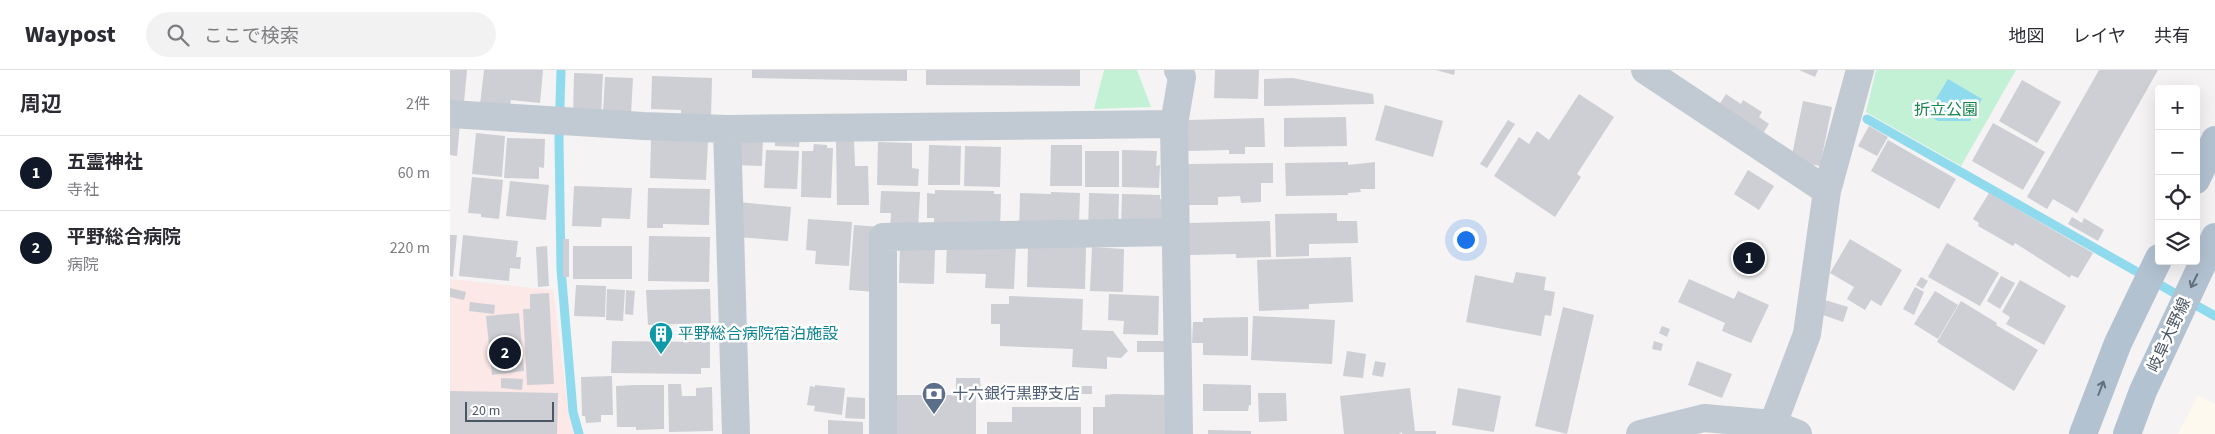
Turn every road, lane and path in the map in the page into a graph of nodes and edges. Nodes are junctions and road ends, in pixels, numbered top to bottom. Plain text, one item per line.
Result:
1 (1178, 70) edge
2 (1645, 70) edge
3 (1860, 70) edge
4 (450, 114) edge
5 (1174, 124) junction
6 (727, 128) junction
7 (2215, 140) edge
8 (2198, 175) edge
9 (1827, 191) junction
10 (1176, 232) junction
11 (2215, 237) edge
12 (2156, 265) edge
13 (1772, 424) junction
14 (736, 434) edge
15 (883, 434) edge
16 (1179, 434) edge
17 (1640, 434) edge
18 (1798, 434) edge
19 (2083, 434) edge
20 (2127, 434) edge

1 - 5 street
2 - 9 street
3 - 9 street
4 - 6 street
5 - 6 street
5 - 10 street
6 - 14 street
7 - 8 main road
9 - 13 street
10 - 15 street
10 - 16 street
11 -> 20 main road, 岐阜大野線
19 -> 12 main road
13 - 17 street
13 - 18 street

